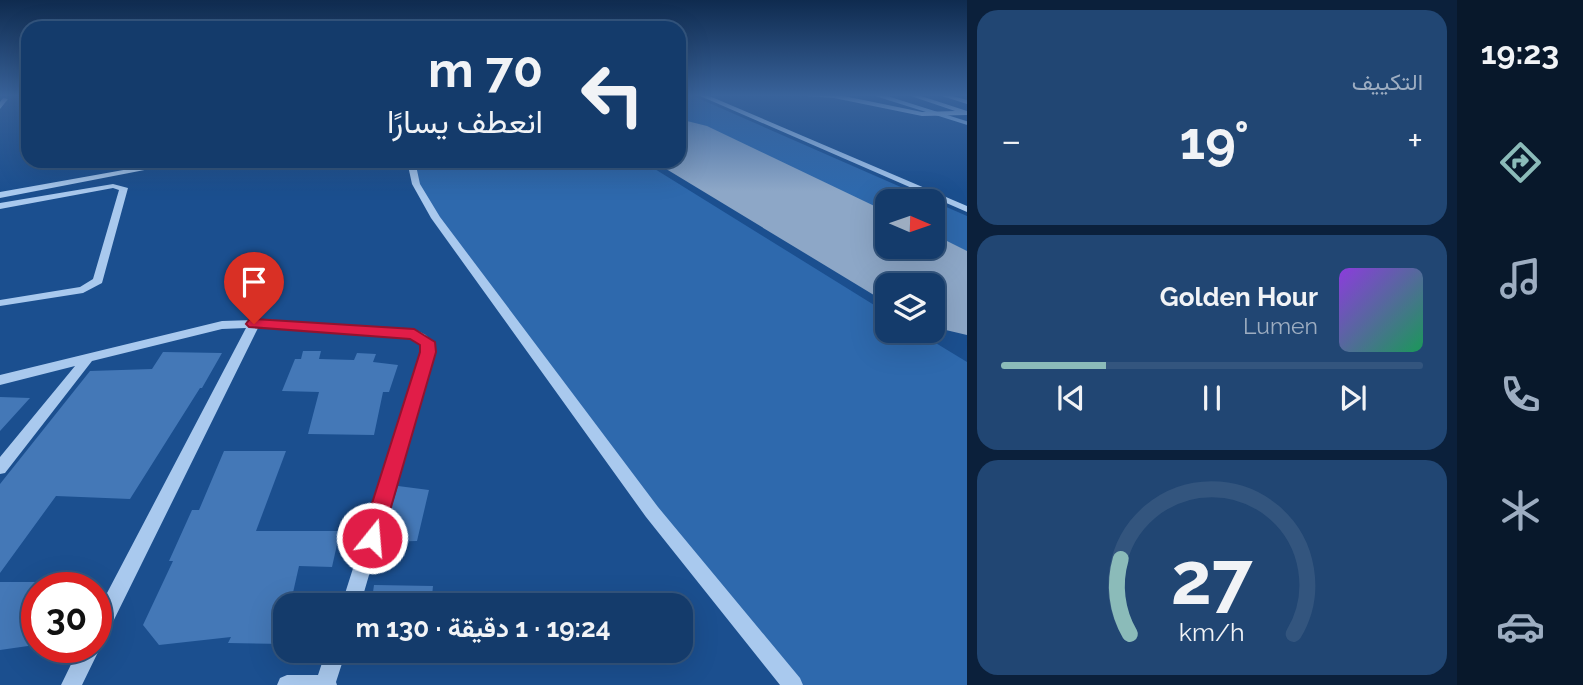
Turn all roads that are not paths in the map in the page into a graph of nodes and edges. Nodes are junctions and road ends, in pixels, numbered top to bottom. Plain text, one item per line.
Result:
1 (776, 127) edge
2 (148, 168) edge
3 (413, 168) edge
4 (0, 195) edge
5 (0, 206) edge
6 (967, 209) edge
7 (0, 303) edge
8 (254, 324) junction
9 (89, 357) junction
10 (0, 380) edge
11 (0, 468) edge
12 (354, 593) edge
13 (112, 604) edge
14 (82, 663) edge
15 (332, 663) edge
16 (71, 685) edge
17 (287, 685) edge
18 (326, 685) edge
19 (793, 685) edge

1 - 6 street
2 - 4 lane
3 - 19 street
5 - 7 street
8 - 9 street
8 - 12 street
8 - 13 street
9 - 10 street
9 - 11 street
14 - 16 street
15 - 18 street
17 - 18 street

